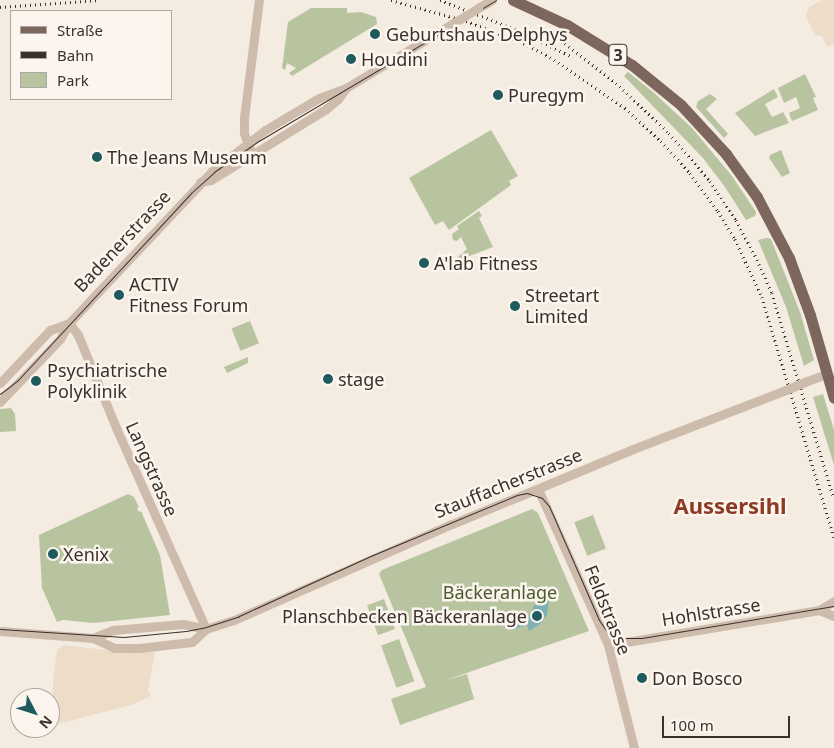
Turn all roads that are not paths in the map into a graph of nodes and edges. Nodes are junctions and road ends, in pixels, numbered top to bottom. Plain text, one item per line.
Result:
1 (260, 0) edge
2 (492, 0) edge
3 (513, 0) edge
4 (346, 88) junction
5 (248, 145) junction
6 (252, 154) junction
7 (200, 182) junction
8 (68, 322) junction
9 (826, 374) junction
10 (0, 382) edge
11 (834, 398) edge
12 (0, 402) edge
13 (538, 489) junction
14 (834, 601) edge
15 (820, 610) junction
16 (834, 616) edge
17 (206, 629) junction
18 (0, 631) edge
19 (93, 638) junction
20 (608, 644) junction
21 (634, 748) edge

1 - 5 street
2 - 4 street, Badenerstrasse, bridge
3 - 9 main road, 3
4 - 5 street, Badenerstrasse
4 - 6 street, Badenerstrasse
5 - 6 street
5 - 7 street, Badenerstrasse
6 - 7 street, Badenerstrasse
7 - 8 street, Badenerstrasse
8 - 10 street, Badenerstrasse
8 - 12 street, Badenerstrasse
8 - 17 street, Langstrasse
9 - 11 main road, 3
9 - 13 street, Stauffacherstrasse, bridge
13 - 17 street, Stauffacherstrasse
13 - 20 street, Feldstrasse
14 - 15 street, Hohlstrasse
15 - 16 street
15 - 20 street, Hohlstrasse
17 - 19 street, Stauffacherstrasse
17 - 19 street, Stauffacherstrasse
18 - 19 street, Stauffacherstrasse
20 - 21 street, Feldstrasse

